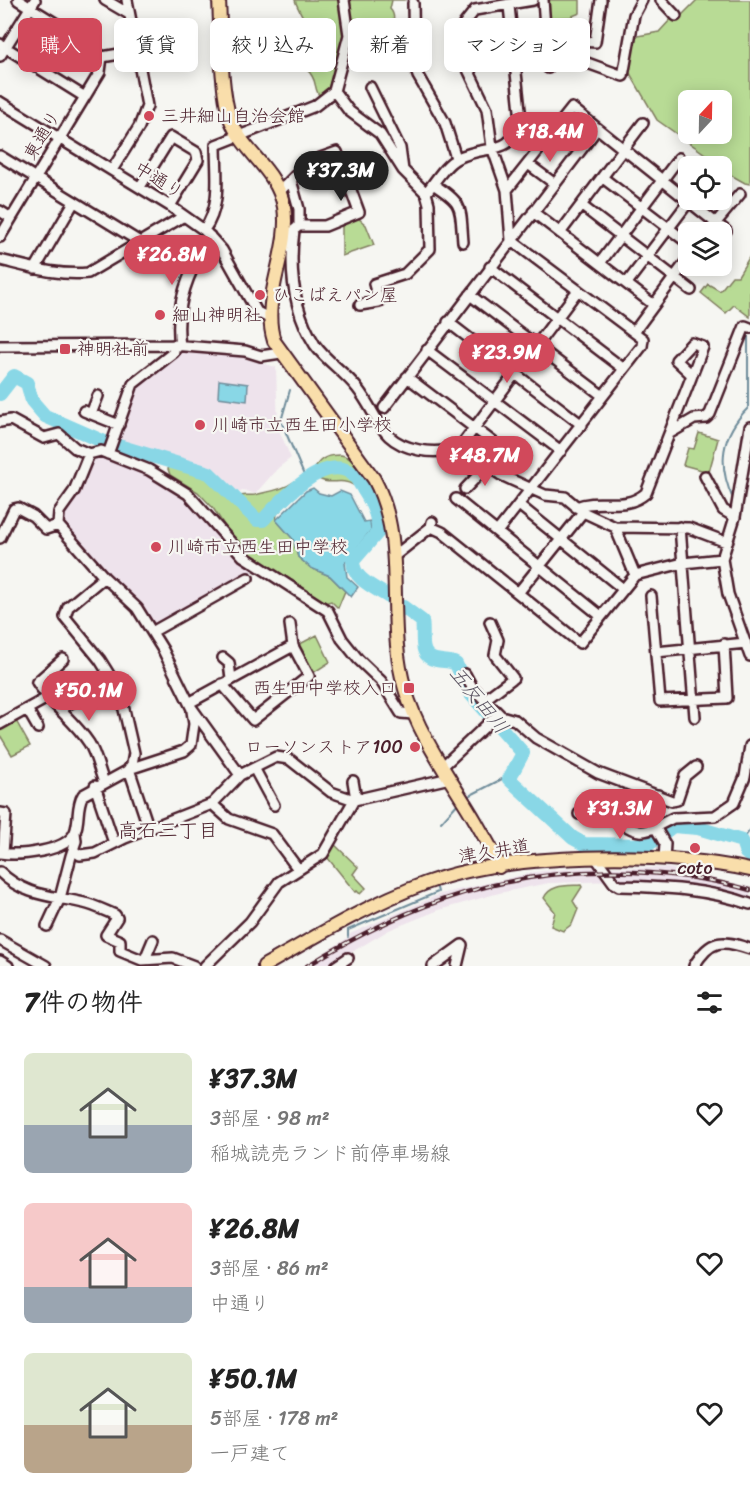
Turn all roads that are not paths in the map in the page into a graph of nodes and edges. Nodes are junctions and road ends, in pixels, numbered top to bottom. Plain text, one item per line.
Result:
1 (18, 0) edge
2 (105, 0) edge
3 (127, 0) edge
4 (219, 0) edge
5 (344, 0) edge
6 (533, 0) edge
7 (543, 0) edge
8 (600, 0) edge
9 (642, 0) edge
10 (662, 0) edge
11 (413, 3) dead end
12 (32, 4) edge
13 (509, 6) junction
14 (129, 14) junction
15 (676, 16) dead end
16 (51, 18) edge
17 (130, 18) edge
18 (544, 18) edge
19 (2, 49) edge
20 (114, 55) edge
21 (102, 57) edge
22 (100, 72) edge
23 (141, 72) edge
24 (370, 87) dead end
25 (334, 91) junction
26 (85, 97) junction
27 (0, 102) edge
28 (390, 108) dead end
29 (380, 112) junction
30 (644, 123) dead end
31 (597, 129) junction
32 (240, 136) junction
33 (59, 139) junction
34 (492, 147) junction
35 (624, 150) junction
36 (0, 156) edge
37 (456, 158) junction
38 (678, 161) edge
39 (528, 164) junction
40 (112, 170) junction
41 (404, 170) junction
42 (36, 178) junction
43 (603, 178) junction
44 (291, 180) junction
45 (663, 180) junction
46 (433, 184) junction
47 (555, 184) junction
48 (140, 187) junction
49 (507, 190) junction
50 (280, 191) junction
51 (678, 192) edge
52 (426, 193) junction
53 (740, 195) dead end
54 (75, 202) junction
55 (170, 206) junction
56 (582, 206) junction
57 (641, 207) junction
58 (682, 210) edge
59 (701, 210) edge
60 (0, 211) edge
61 (533, 212) junction
62 (184, 216) junction
63 (11, 218) junction
64 (715, 222) edge
65 (717, 222) edge
66 (299, 226) junction
67 (669, 228) junction
68 (207, 233) junction
69 (560, 233) junction
70 (620, 235) junction
71 (678, 235) edge
72 (0, 237) edge
73 (511, 240) junction
74 (140, 242) junction
75 (463, 242) dead end
76 (647, 256) junction
77 (0, 260) edge
78 (600, 263) junction
79 (490, 267) junction
80 (35, 269) junction
81 (678, 273) edge
82 (675, 277) junction
83 (627, 283) junction
84 (578, 290) junction
85 (691, 290) dead end
86 (470, 294) junction
87 (360, 305) dead end
88 (654, 305) junction
89 (269, 318) junction
90 (557, 318) junction
91 (448, 322) junction
92 (750, 328) edge
93 (634, 332) junction
94 (536, 345) junction
95 (0, 346) edge
96 (177, 346) junction
97 (427, 350) junction
98 (281, 353) junction
99 (624, 369) junction
100 (515, 373) junction
101 (692, 375) dead end
102 (407, 376) junction
103 (98, 396) dead end
104 (603, 396) junction
105 (494, 400) junction
106 (384, 408) dead end
107 (0, 422) edge
108 (119, 425) junction
109 (582, 425) junction
110 (474, 427) junction
111 (750, 428) edge
112 (670, 433) junction
113 (460, 447) junction
114 (561, 451) junction
115 (89, 454) junction
116 (108, 454) junction
117 (486, 467) junction
118 (505, 470) dead end
119 (705, 476) dead end
120 (465, 489) dead end
121 (531, 490) junction
122 (456, 499) dead end
123 (519, 505) junction
124 (580, 509) junction
125 (735, 517) junction
126 (58, 525) junction
127 (615, 527) junction
128 (680, 527) junction
129 (497, 532) junction
130 (0, 538) edge
131 (560, 539) junction
132 (726, 542) junction
133 (393, 557) junction
134 (722, 560) junction
135 (683, 563) junction
136 (539, 566) junction
137 (635, 575) junction
138 (104, 577) junction
139 (248, 578) dead end
140 (623, 589) junction
141 (518, 593) junction
142 (651, 596) dead end
143 (601, 616) junction
144 (490, 622) dead end
145 (290, 624) dead end
146 (152, 632) junction
147 (746, 643) junction
148 (724, 644) junction
149 (293, 646) junction
150 (690, 647) junction
151 (656, 652) junction
152 (750, 656) edge
153 (223, 658) dead end
154 (63, 659) dead end
155 (465, 674) dead end
156 (113, 679) junction
157 (226, 681) junction
158 (47, 698) junction
159 (694, 699) junction
160 (484, 700) junction
161 (190, 705) junction
162 (27, 709) junction
163 (60, 709) junction
164 (413, 714) junction
165 (695, 717) dead end
166 (495, 718) junction
167 (0, 724) edge
168 (38, 728) dead end
169 (750, 746) edge
170 (443, 766) junction
171 (696, 767) dead end
172 (254, 768) junction
173 (129, 769) junction
174 (240, 775) junction
175 (450, 778) junction
176 (353, 781) dead end
177 (100, 784) junction
178 (658, 795) junction
179 (355, 800) junction
180 (212, 804) junction
181 (274, 805) dead end
182 (0, 813) edge
183 (579, 814) dead end
184 (149, 829) junction
185 (75, 832) junction
186 (656, 832) junction
187 (114, 843) junction
188 (74, 851) junction
189 (1, 853) edge
190 (596, 858) junction
191 (664, 859) junction
192 (500, 867) junction
193 (298, 869) junction
194 (750, 870) edge
195 (0, 872) edge
196 (60, 898) junction
197 (750, 904) edge
198 (47, 926) dead end
199 (0, 940) edge
200 (153, 940) dead end
201 (750, 949) edge
202 (348, 958) dead end
203 (145, 959) junction
204 (0, 961) edge
205 (8, 966) edge
206 (46, 966) edge
207 (194, 966) edge
208 (205, 966) edge
209 (264, 966) edge
210 (336, 966) edge
211 (433, 966) edge
212 (457, 966) edge
213 (694, 966) edge

1 - 12 street
2 - 14 street
3 - 14 street
4 - 32 main road
5 - 25 street
6 - 13 street
7 - 18 street
8 - 9 street
10 - 15 street
11 - 37 street
12 - 16 street
12 - 19 street
13 - 34 street
13 - 34 street
14 - 17 street
19 - 26 street
20 - 21 street
22 - 26 street, 東通り
23 - 40 street
24 - 29 street
25 - 32 street
25 - 41 street
26 - 33 street, 東通り
27 - 33 street, 中通り
28 - 29 street
29 - 41 street
30 - 35 street
31 - 35 street
31 - 39 street
31 - 47 street
32 - 50 main road
32 - 68 street
33 - 40 street, 中通り
33 - 42 street, 東通り
34 - 37 street
34 - 49 street
35 - 43 street
35 - 45 street
36 - 42 street
37 - 46 street
38 - 45 street
39 - 47 street
39 - 49 street
40 - 48 street, 中通り
41 - 52 street
42 - 54 street
42 - 63 street, 東通り
43 - 56 street
43 - 57 street
44 - 50 street
44 - 66 street
44 - 66 street
45 - 51 street
45 - 57 street
46 - 52 street
46 - 75 street
47 - 61 street
48 - 55 street, 中通り
48 - 55 street
49 - 73 street
50 - 89 main road
52 - 87 street
53 - 65 street
54 - 74 street
54 - 80 street
55 - 62 street, 中通り
56 - 69 street
56 - 70 street
57 - 67 street
57 - 70 street
58 - 67 street
59 - 64 street
60 - 63 street
61 - 69 street
61 - 73 street
62 - 68 street, 中通り
62 - 74 street
63 - 72 street, 東通り
66 - 113 street
67 - 71 street
67 - 76 street
68 - 89 street, 中通り
68 - 96 street
69 - 78 street
70 - 76 street
70 - 78 street
73 - 79 street
73 - 84 street
74 - 80 street
76 - 82 street
76 - 83 street
77 - 80 street
78 - 83 street
79 - 86 street
79 - 90 street
81 - 82 street
82 - 85 street
82 - 88 street
83 - 88 street
84 - 90 street
84 - 93 street
86 - 91 street
86 - 94 street
88 - 93 street
89 - 98 main road
90 - 94 street
90 - 99 street
91 - 97 street
91 - 100 street
92 - 112 street
93 - 99 street
94 - 100 street
94 - 104 street
95 - 96 street
96 - 98 street
96 - 108 street
97 - 102 street
97 - 105 street
98 - 133 main road
99 - 104 street
100 - 105 street
100 - 109 street
101 - 112 street
102 - 106 street
102 - 110 street
103 - 108 street
104 - 109 street
105 - 110 street
105 - 114 street
107 - 115 street
108 - 116 street
109 - 114 street
110 - 113 street
110 - 118 street
111 - 125 street
112 - 124 street
113 - 117 street
114 - 121 street
115 - 116 street
115 - 126 street
116 - 164 street
117 - 120 street
117 - 121 street
119 - 125 street
121 - 123 street
121 - 124 street
122 - 129 street
123 - 129 street
123 - 131 street
124 - 127 street
124 - 131 street
125 - 132 street
126 - 130 street
126 - 138 street
127 - 128 street
127 - 137 street
128 - 132 street
128 - 135 street
129 - 136 street
131 - 136 street
131 - 140 street
132 - 134 street
133 - 141 street
133 - 164 main road
134 - 135 street
134 - 147 street
135 - 137 street
135 - 150 street
136 - 141 street
136 - 143 street
137 - 140 street
138 - 146 street
138 - 156 street
139 - 146 street
140 - 143 street
141 - 143 street
142 - 151 street
144 - 160 street
145 - 149 street
146 - 161 street
147 - 148 street
147 - 152 street
148 - 150 street
148 - 159 street
149 - 157 street
149 - 157 street
150 - 151 street
150 - 159 street
151 - 159 street
153 - 157 street
154 - 158 street
155 - 160 street
156 - 163 street
156 - 173 street
157 - 161 street
158 - 162 street
158 - 163 street
159 - 165 street
160 - 166 street
161 - 173 street
161 - 174 street
162 - 167 street
162 - 168 street
163 - 177 street
164 - 170 main road
166 - 170 street
166 - 178 street
169 - 186 street
170 - 175 main road
171 - 178 street
172 - 174 street
172 - 179 street
172 - 181 street
173 - 177 street
173 - 184 street
174 - 180 street
175 - 179 street
175 - 192 main road
176 - 179 street
177 - 185 street
177 - 187 street
178 - 186 street
179 - 193 street
180 - 184 street
180 - 193 street
182 - 189 street
183 - 186 street
184 - 187 street
185 - 188 street
185 - 189 street
186 - 191 street
187 - 188 street
188 - 196 street
190 - 191 main road, 津久井道
190 - 192 main road, 津久井道
190 - 197 street
191 - 194 main road, 津久井道
192 - 209 main road, 津久井道
193 - 208 street
195 - 196 street
196 - 198 street
196 - 203 street
199 - 206 street
200 - 203 street
201 - 213 street
202 - 210 street
203 - 207 street
204 - 205 street
211 - 212 street

